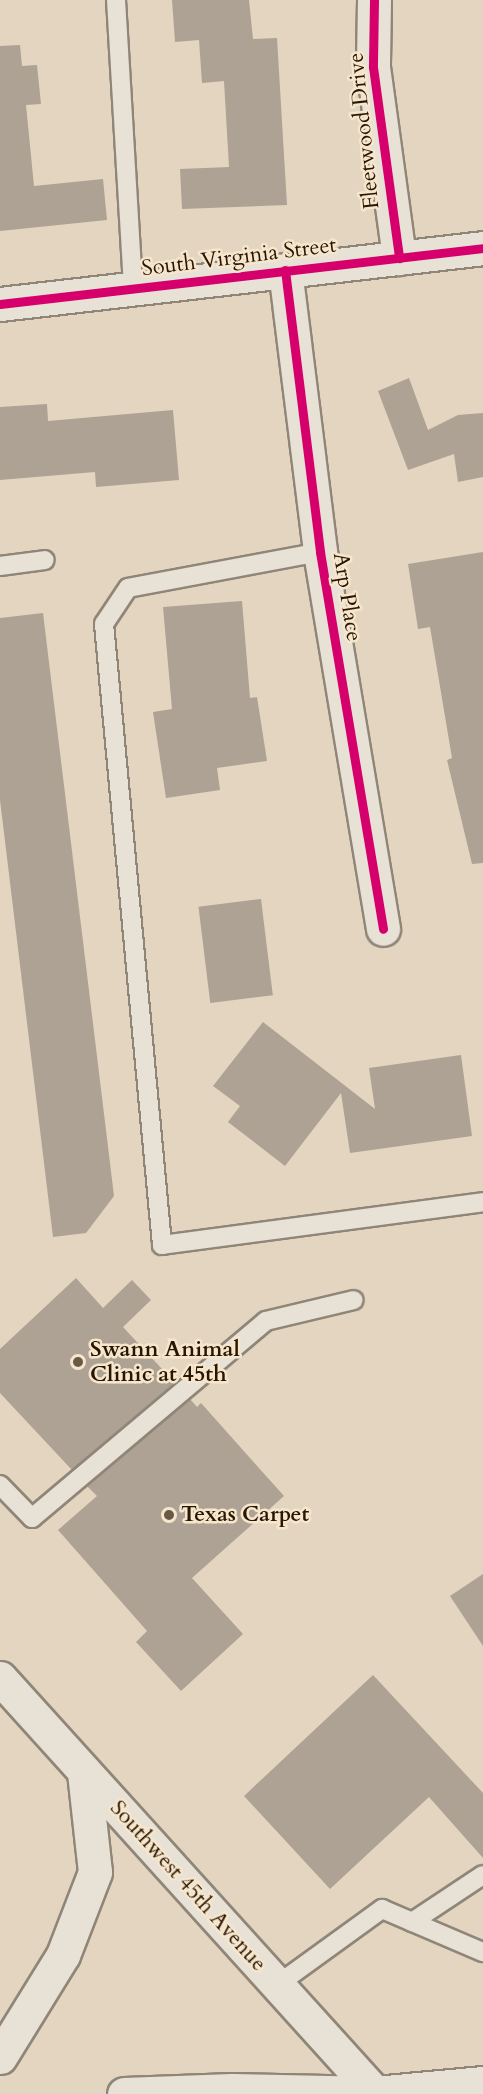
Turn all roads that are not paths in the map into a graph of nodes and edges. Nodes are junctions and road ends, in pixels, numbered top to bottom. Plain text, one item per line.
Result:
1 (116, 0) edge
2 (374, 0) edge
3 (483, 248) edge
4 (399, 258) junction
5 (285, 270) junction
6 (133, 290) junction
7 (0, 304) edge
8 (320, 552) junction
9 (45, 560) dead end
10 (0, 566) edge
11 (383, 929) dead end
12 (483, 1202) edge
13 (354, 1300) dead end
14 (0, 1485) edge
15 (0, 1678) edge
16 (84, 1773) junction
17 (483, 1875) edge
18 (412, 1922) junction
19 (483, 1952) edge
20 (277, 1985) junction
21 (0, 2056) edge
22 (483, 2083) edge
23 (236, 2092) edge
24 (124, 2094) edge
25 (376, 2094) edge

1 - 6 lane
2 - 4 street, Fleetwood Drive
3 - 4 street, South Virginia Street
4 - 5 street, South Virginia Street
5 - 6 street, South Virginia Street
5 - 8 street, Arp Place
6 - 7 street, South Virginia Street
8 - 11 street, Arp Place
8 - 12 lane
9 - 10 lane
13 - 14 lane
15 - 16 street, Southwest 45th Avenue
16 - 20 street, Southwest 45th Avenue
16 - 21 street
17 - 18 lane
18 - 19 lane
18 - 20 lane
20 - 25 street, Southwest 45th Avenue
22 - 25 street
23 - 24 street
23 - 25 street

